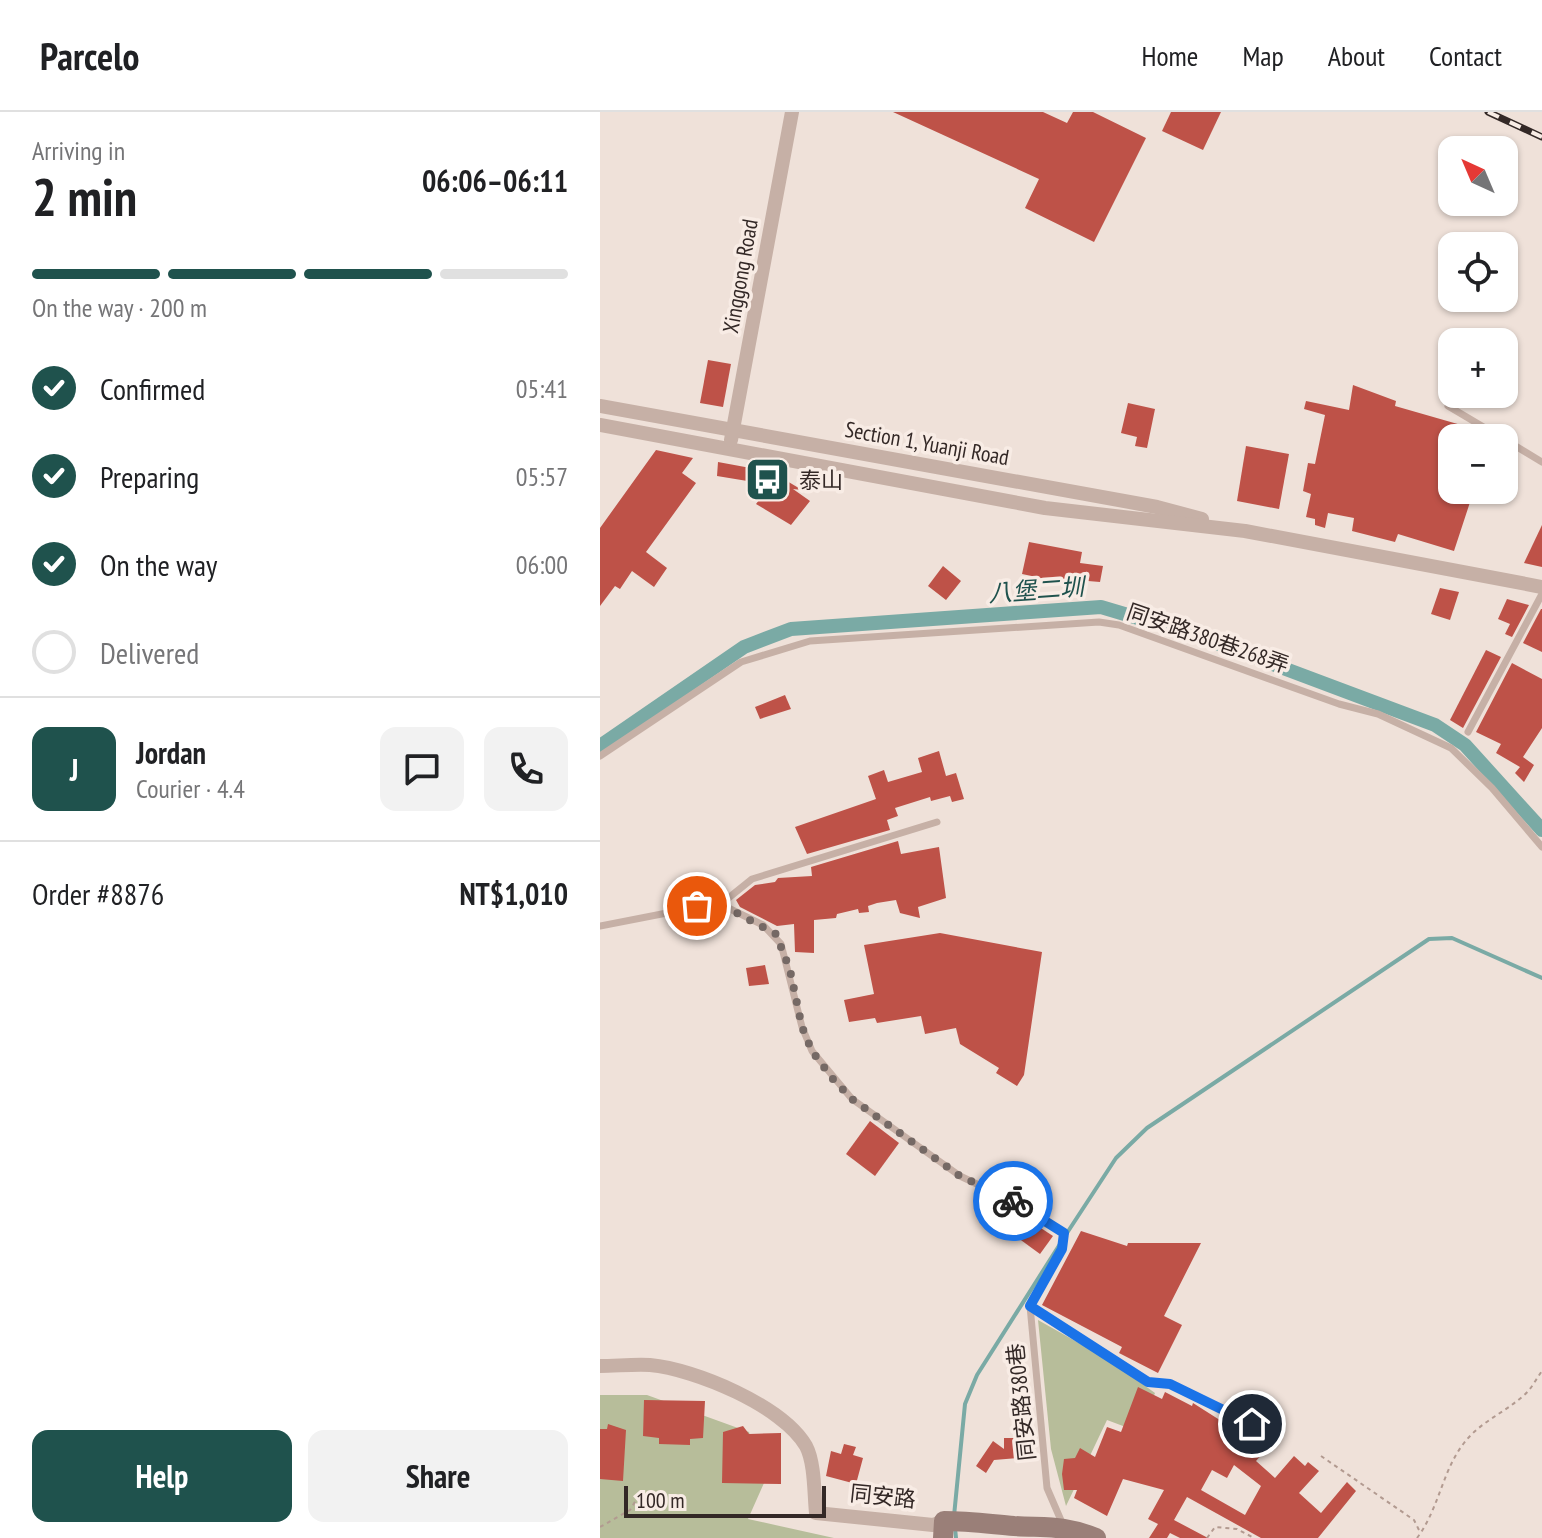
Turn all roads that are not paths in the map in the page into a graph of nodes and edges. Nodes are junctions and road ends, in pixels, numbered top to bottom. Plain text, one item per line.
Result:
1 (792, 112) edge
2 (600, 406) edge
3 (1451, 408) edge
4 (1478, 424) edge
5 (600, 425) edge
6 (734, 431) junction
7 (729, 448) junction
8 (1518, 448) edge
9 (1542, 462) edge
10 (1245, 531) junction
11 (1542, 587) edge
12 (1542, 594) edge
13 (1468, 732) dead end
14 (600, 756) edge
15 (937, 822) dead end
16 (1542, 847) edge
17 (721, 904) junction
18 (600, 926) edge
19 (1030, 1306) junction
20 (600, 1366) edge
21 (1252, 1424) dead end
22 (1063, 1525) junction
23 (943, 1530) edge
24 (1096, 1538) edge

1 - 6 street, Xinggong Road
2 - 6 street, Section 1, Yuanji Road
3 - 4 lane
5 - 7 street, Section 1, Yuanji Road
6 - 7 street, Xinggong Road
6 - 10 street, Section 1, Yuanji Road
7 - 10 street, Section 1, Yuanji Road
8 - 9 lane
10 - 11 street, Section 1, Yuanji Road
12 - 13 lane
14 - 16 lane, 同安路380巷268弄
15 - 17 lane
17 - 18 lane
17 - 19 lane
19 - 21 lane
19 - 22 lane, 同安路380巷
20 - 23 street, 同安路
22 - 23 street, 同安路
22 - 24 street, 同安路

